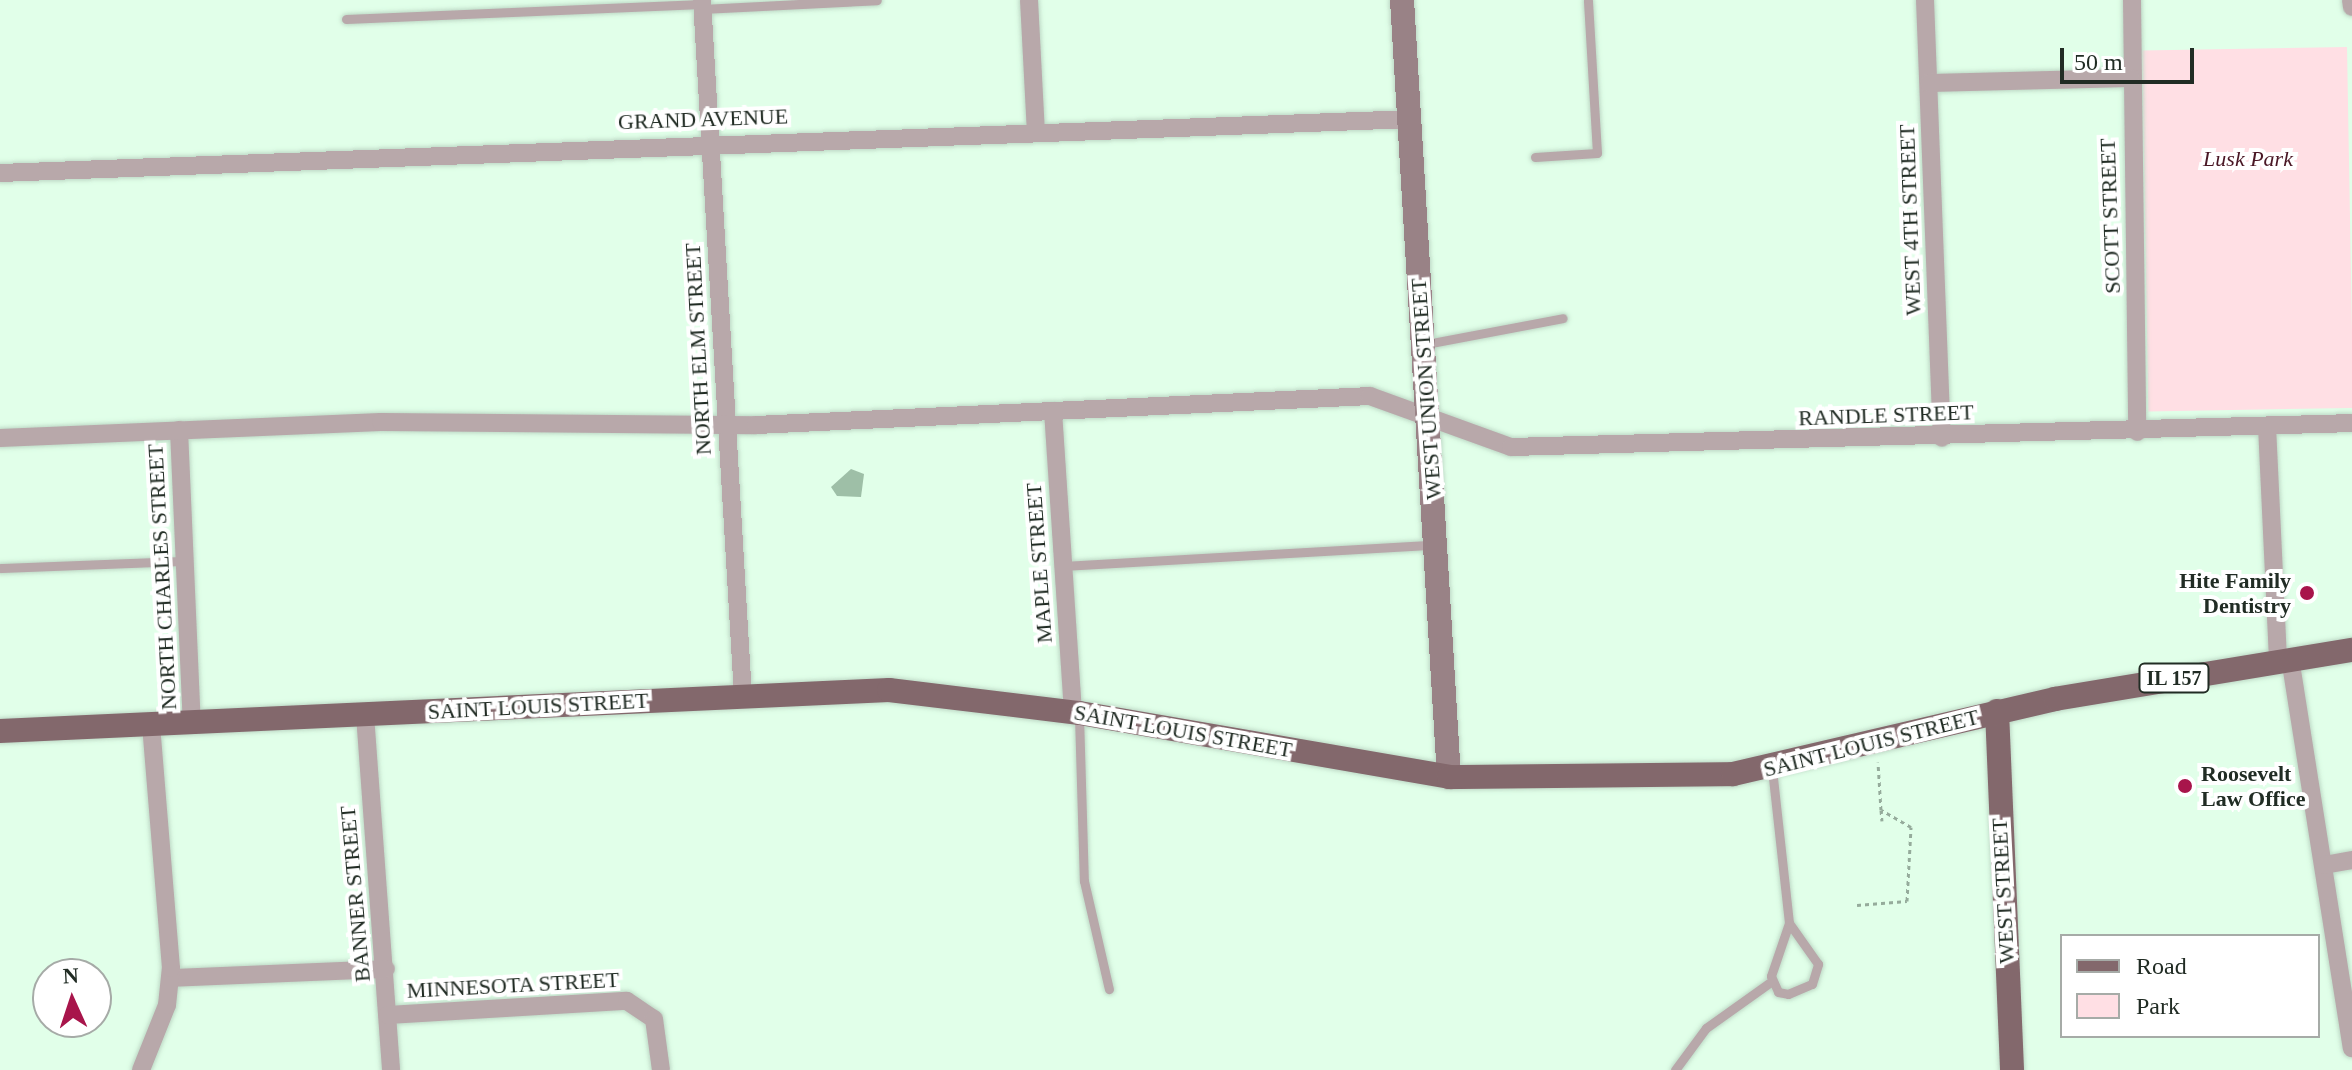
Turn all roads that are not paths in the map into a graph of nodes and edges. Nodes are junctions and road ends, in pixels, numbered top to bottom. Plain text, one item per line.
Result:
1 (877, 0) edge
2 (1029, 0) edge
3 (1402, 0) edge
4 (1588, 0) edge
5 (1925, 0) edge
6 (2132, 0) edge
7 (2351, 0) edge
8 (702, 5) edge
9 (2352, 7) edge
10 (346, 19) dead end
11 (2131, 78) junction
12 (1929, 83) junction
13 (1409, 119) junction
14 (1036, 132) junction
15 (710, 143) junction
16 (1535, 157) dead end
17 (0, 173) edge
18 (1563, 318) dead end
19 (1423, 345) junction
20 (1053, 411) junction
21 (1428, 417) junction
22 (2352, 423) edge
23 (726, 426) junction
24 (2267, 426) junction
25 (179, 430) junction
26 (2137, 432) junction
27 (0, 438) edge
28 (1942, 438) junction
29 (1435, 545) junction
30 (184, 561) junction
31 (1063, 566) junction
32 (0, 568) edge
33 (2352, 650) edge
34 (2284, 659) junction
35 (743, 696) junction
36 (1997, 711) junction
37 (1076, 713) junction
38 (365, 715) junction
39 (192, 722) junction
40 (151, 724) junction
41 (0, 731) edge
42 (1772, 769) junction
43 (1449, 777) junction
44 (2352, 860) edge
45 (2324, 865) junction
46 (1789, 923) junction
47 (386, 969) junction
48 (171, 978) junction
49 (1772, 981) junction
50 (1109, 989) dead end
51 (388, 1015) junction
52 (2352, 1048) edge
53 (141, 1070) edge
54 (391, 1070) edge
55 (661, 1070) edge
56 (1675, 1070) edge
57 (2012, 1070) edge

1 - 8 lane
2 - 14 street
3 - 13 street, WEST UNION STREET
4 - 16 lane
5 - 12 street, WEST 4TH STREET
6 - 11 street, SCOTT STREET
7 - 9 street
8 - 10 lane
8 - 15 street, NORTH ELM STREET
11 - 12 street
11 - 26 street, SCOTT STREET
12 - 28 street, WEST 4TH STREET
13 - 14 street, GRAND AVENUE
13 - 19 street, WEST UNION STREET
14 - 15 street, GRAND AVENUE
15 - 17 street, GRAND AVENUE
15 - 23 street, NORTH ELM STREET
18 - 19 lane
19 - 21 street, WEST UNION STREET
20 - 21 street, RANDLE STREET
20 - 23 street, RANDLE STREET
20 - 31 street, MAPLE STREET
21 - 28 street, RANDLE STREET
21 - 29 street, WEST UNION STREET
22 - 24 street, RANDLE STREET
23 - 25 street, RANDLE STREET
23 - 35 street, NORTH ELM STREET
24 - 26 street, RANDLE STREET
24 - 34 street
25 - 27 street, RANDLE STREET
25 - 30 street, NORTH CHARLES STREET
26 - 28 street, RANDLE STREET
29 - 31 lane
29 - 43 street, WEST UNION STREET
30 - 32 lane
30 - 39 street, NORTH CHARLES STREET
31 - 37 street, MAPLE STREET
33 - 34 main road, SAINT LOUIS STREET / IL 157
34 - 36 main road, SAINT LOUIS STREET / IL 157
34 - 45 street
35 - 37 main road, SAINT LOUIS STREET
35 - 38 main road, SAINT LOUIS STREET
36 - 42 main road, SAINT LOUIS STREET
36 - 57 main road, WEST STREET
37 - 43 main road, SAINT LOUIS STREET
37 - 50 lane
38 - 39 main road, SAINT LOUIS STREET
38 - 47 street, BANNER STREET
39 - 40 main road, SAINT LOUIS STREET
40 - 41 main road, SAINT LOUIS STREET
40 - 48 street
42 - 43 main road, SAINT LOUIS STREET
42 - 46 lane
44 - 45 street
45 - 52 street
46 - 49 lane
46 - 49 lane
47 - 48 street, MINNESOTA STREET
47 - 51 street, BANNER STREET
48 - 53 street
49 - 56 lane
51 - 54 street, BANNER STREET
51 - 55 street, MINNESOTA STREET

